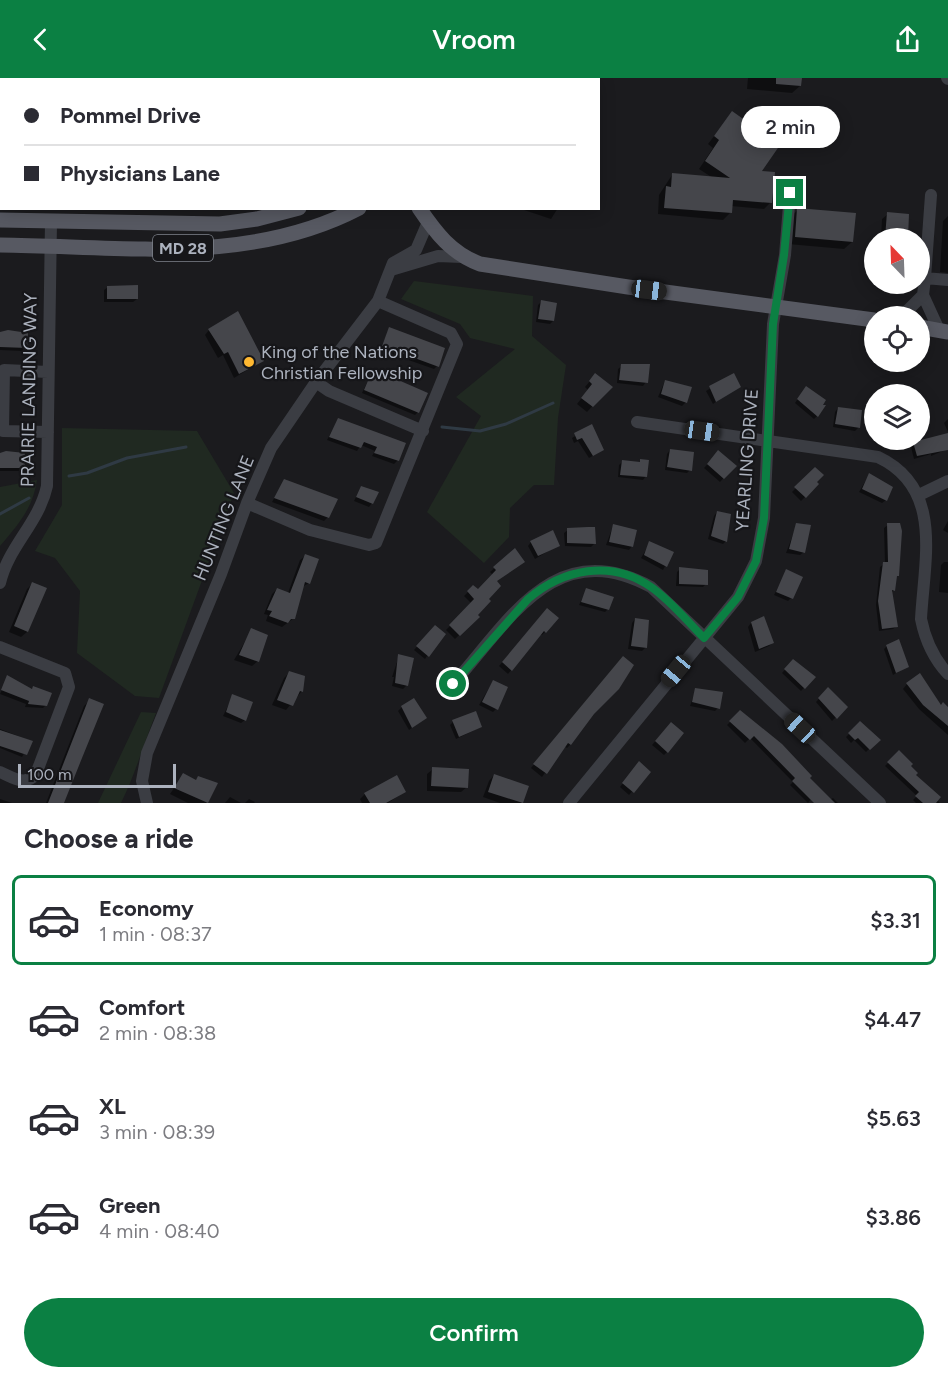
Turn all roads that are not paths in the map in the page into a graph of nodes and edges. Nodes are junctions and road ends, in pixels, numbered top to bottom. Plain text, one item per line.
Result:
1 (790, 193) dead end
2 (931, 195) dead end
3 (291, 210) edge
4 (355, 210) edge
5 (420, 210) edge
6 (0, 220) edge
7 (51, 222) junction
8 (428, 222) junction
9 (929, 228) edge
10 (0, 245) edge
11 (50, 246) junction
12 (462, 257) junction
13 (391, 270) junction
14 (930, 279) edge
15 (948, 280) edge
16 (923, 296) joint
17 (378, 302) junction
18 (912, 306) edge
19 (777, 307) junction
20 (864, 319) edge
21 (944, 331) edge
22 (48, 372) junction
23 (316, 382) junction
24 (637, 422) dead end
25 (423, 431) junction
26 (48, 432) junction
27 (767, 440) junction
28 (948, 481) edge
29 (919, 495) junction
30 (247, 503) junction
31 (0, 583) edge
32 (704, 638) junction
33 (0, 647) edge
34 (948, 674) edge
35 (453, 684) dead end
36 (0, 772) edge
37 (147, 803) edge
38 (569, 803) edge
39 (880, 803) edge

1 - 19 street, YEARLING DRIVE
2 - 9 street
3 - 7 main road, MD 28
4 - 11 main road, MD 28
5 - 8 main road
6 - 7 main road, MD 28
7 - 11 street, PRAIRIE LANDING WAY
8 - 12 main road
8 - 13 street, HUNTING LANE
10 - 11 main road, MD 28
11 - 22 street, PRAIRIE LANDING WAY
12 - 13 street
12 - 19 main road
13 - 17 street, HUNTING LANE
14 - 15 street
16 - 18 street
16 - 21 street
17 - 23 street, HUNTING LANE
17 - 25 street
19 - 20 main road
19 - 27 street, YEARLING DRIVE
22 - 26 street, PRAIRIE LANDING WAY
22 - 26 street
23 - 25 street
23 - 30 street, HUNTING LANE
24 - 27 street
25 - 30 street
26 - 31 street, PRAIRIE LANDING WAY
27 - 29 street
27 - 32 street, YEARLING DRIVE
28 - 29 street
29 - 34 street
30 - 37 street, HUNTING LANE
32 - 35 street
32 - 38 street, YEARLING DRIVE
32 - 39 street
33 - 36 street

